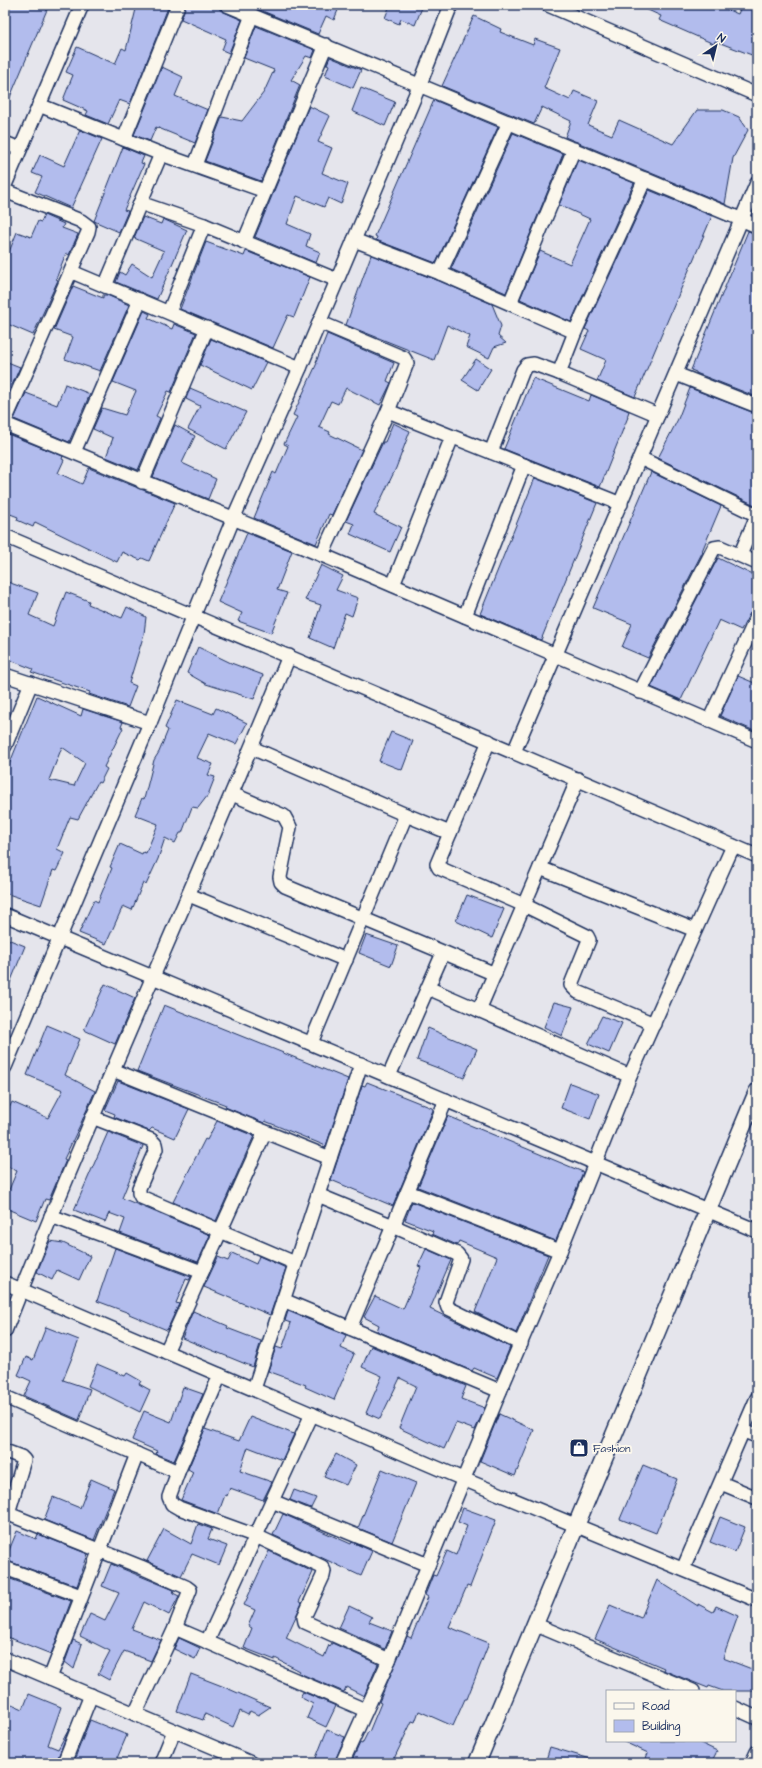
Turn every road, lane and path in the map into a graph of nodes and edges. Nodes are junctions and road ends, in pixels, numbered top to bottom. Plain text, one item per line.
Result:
1 (82, 5) edge
2 (178, 5) edge
3 (227, 5) edge
4 (451, 5) edge
5 (548, 5) edge
6 (252, 15) junction
7 (326, 46) junction
8 (420, 84) junction
9 (757, 94) edge
10 (39, 105) junction
11 (509, 122) junction
12 (124, 139) junction
13 (5, 144) edge
14 (20, 149) junction
15 (574, 149) junction
16 (161, 154) junction
17 (195, 165) junction
18 (646, 179) junction
19 (757, 183) edge
20 (5, 185) edge
21 (5, 191) edge
22 (265, 192) junction
23 (140, 203) junction
24 (742, 220) junction
25 (204, 225) junction
26 (757, 226) edge
27 (354, 240) junction
28 (244, 242) junction
29 (72, 272) junction
30 (440, 273) junction
31 (337, 280) junction
32 (105, 286) junction
33 (140, 300) junction
34 (510, 303) junction
35 (169, 312) junction
36 (319, 322) junction
37 (207, 328) junction
38 (575, 332) junction
39 (300, 368) junction
40 (559, 373) junction
41 (676, 374) junction
42 (757, 406) edge
43 (388, 411) junction
44 (658, 415) junction
45 (5, 423) edge
46 (452, 437) junction
47 (74, 452) junction
48 (491, 452) junction
49 (640, 458) junction
50 (524, 465) junction
51 (142, 482) junction
52 (621, 504) junction
53 (757, 516) edge
54 (233, 519) junction
55 (5, 536) edge
56 (322, 555) junction
57 (740, 555) junction
58 (757, 562) edge
59 (393, 585) junction
60 (465, 616) junction
61 (194, 617) junction
62 (757, 618) edge
63 (554, 655) junction
64 (289, 656) junction
65 (5, 675) edge
66 (31, 683) junction
67 (640, 692) junction
68 (709, 721) junction
69 (150, 723) junction
70 (757, 741) edge
71 (489, 742) junction
72 (5, 746) edge
73 (252, 748) junction
74 (514, 752) junction
75 (578, 779) junction
76 (232, 794) junction
77 (406, 815) junction
78 (450, 833) junction
79 (733, 846) junction
80 (757, 856) edge
81 (540, 868) junction
82 (189, 895) junction
83 (524, 905) junction
84 (5, 915) edge
85 (362, 919) junction
86 (695, 930) junction
87 (59, 938) junction
88 (443, 953) junction
89 (346, 960) junction
90 (495, 974) junction
91 (154, 977) junction
92 (428, 988) junction
93 (479, 1010) junction
94 (654, 1024) junction
95 (311, 1043) junction
96 (361, 1064) junction
97 (5, 1067) edge
98 (113, 1070) junction
99 (389, 1076) junction
100 (630, 1076) junction
101 (757, 1092) edge
102 (446, 1100) junction
103 (92, 1117) junction
104 (265, 1132) junction
105 (330, 1158) junction
106 (595, 1164) junction
107 (408, 1192) junction
108 (318, 1195) junction
109 (707, 1210) junction
110 (51, 1216) junction
111 (393, 1226) junction
112 (220, 1231) junction
113 (757, 1231) edge
114 (560, 1251) junction
115 (295, 1263) junction
116 (202, 1272) junction
117 (5, 1283) edge
118 (21, 1290) junction
119 (283, 1300) junction
120 (350, 1328) junction
121 (5, 1331) edge
122 (521, 1344) junction
123 (166, 1352) junction
124 (220, 1375) junction
125 (254, 1389) junction
126 (500, 1391) junction
127 (5, 1397) edge
128 (757, 1398) edge
129 (312, 1414) junction
130 (743, 1431) junction
131 (757, 1436) edge
132 (5, 1452) edge
133 (137, 1454) junction
134 (178, 1472) junction
135 (463, 1479) junction
136 (721, 1483) junction
137 (757, 1498) edge
138 (272, 1500) junction
139 (576, 1525) junction
140 (256, 1536) junction
141 (99, 1551) junction
142 (428, 1565) junction
143 (5, 1568) edge
144 (683, 1569) junction
145 (81, 1596) junction
146 (757, 1600) edge
147 (534, 1624) junction
148 (175, 1628) junction
149 (207, 1642) junction
150 (5, 1659) edge
151 (389, 1660) junction
152 (50, 1678) junction
153 (691, 1690) edge
154 (91, 1695) junction
155 (736, 1708) edge
156 (365, 1710) junction
157 (135, 1714) junction
158 (757, 1718) edge
159 (174, 1731) junction
160 (757, 1752) edge
161 (64, 1763) edge
162 (161, 1763) edge
163 (251, 1763) edge
164 (342, 1763) edge
165 (477, 1763) edge
166 (752, 1763) edge

1 - 10 street
2 - 12 street
3 - 6 street
4 - 8 street
5 - 9 street
6 - 7 street
6 - 17 street
7 - 8 street
7 - 22 street
8 - 11 street
8 - 27 street
10 - 12 street
10 - 14 street
11 - 15 street
11 - 30 street
12 - 16 street
13 - 14 street
14 - 20 street
15 - 18 street
15 - 34 street
16 - 17 street
16 - 23 street
17 - 22 street
18 - 24 street
18 - 38 street
19 - 24 street
21 - 29 street
22 - 28 street
23 - 25 street
23 - 32 street
24 - 26 street
24 - 41 street
25 - 28 street
25 - 35 street
27 - 30 street
27 - 31 street
28 - 31 street
29 - 32 street
29 - 45 street
30 - 34 street
31 - 36 street
32 - 33 street
33 - 35 street
33 - 47 street
34 - 38 street
35 - 37 street
36 - 39 street
36 - 43 street
37 - 39 street
37 - 51 street
38 - 40 street
39 - 54 street
40 - 44 street
40 - 48 street
41 - 42 street
41 - 44 street
43 - 46 street
43 - 56 street
44 - 49 street
45 - 47 street
46 - 48 street
46 - 59 street
47 - 51 street
48 - 50 street
49 - 52 street
49 - 53 street
50 - 52 street
50 - 60 street
51 - 54 street
52 - 63 street
53 - 57 street
54 - 56 street
54 - 61 street
55 - 61 street
56 - 59 street
57 - 58 street
57 - 67 street
59 - 60 street
60 - 63 street
61 - 64 street
61 - 69 street
62 - 68 street
63 - 67 street
63 - 74 street
64 - 71 street
64 - 73 street
65 - 66 street
66 - 69 street
66 - 72 street
67 - 68 street
68 - 70 street
69 - 87 street
71 - 74 street
71 - 78 street
73 - 76 street
73 - 77 street
74 - 75 street
75 - 79 street
75 - 81 street
76 - 82 street
76 - 85 street
77 - 78 street
77 - 85 street
78 - 83 street
79 - 80 street
79 - 86 street
81 - 83 street
81 - 86 street
82 - 89 street
82 - 91 street
83 - 90 street
83 - 94 street
84 - 87 street
85 - 88 street
85 - 89 street
86 - 94 street
87 - 91 street
87 - 97 street
88 - 90 street
88 - 92 street
89 - 95 street
90 - 93 street
91 - 95 street
91 - 98 street
92 - 93 street
92 - 99 street
93 - 100 street
94 - 100 street
95 - 96 street
96 - 99 street
96 - 105 street
98 - 103 street
98 - 104 street
99 - 102 street
100 - 106 street
101 - 109 street
102 - 106 street
102 - 107 street
103 - 110 street
103 - 112 street
104 - 105 street
104 - 112 street
105 - 108 street
106 - 109 street
106 - 114 street
107 - 111 street
107 - 114 street
108 - 111 street
108 - 115 street
109 - 113 street
109 - 139 street
110 - 116 street
110 - 118 street
111 - 120 street
111 - 122 street
112 - 115 street
112 - 116 street
114 - 122 street
115 - 119 street
116 - 123 street
117 - 118 street
118 - 121 street
118 - 123 street
119 - 120 street
119 - 125 street
120 - 126 street
122 - 126 street
123 - 124 street
124 - 125 street
124 - 134 street
125 - 129 street
126 - 135 street
127 - 133 street
128 - 130 street
129 - 135 street
129 - 138 street
130 - 131 street
130 - 136 street
132 - 141 street
133 - 134 street
133 - 141 street
134 - 140 street
135 - 139 street
135 - 142 street
136 - 137 street
136 - 144 street
138 - 140 street
138 - 142 street
139 - 144 street
139 - 147 street
140 - 149 street
140 - 151 street
141 - 145 street
141 - 148 street
142 - 151 street
143 - 145 street
144 - 146 street
145 - 152 street
147 - 153 street
147 - 165 street
148 - 149 street
148 - 157 street
149 - 156 street
150 - 152 street
151 - 156 street
152 - 154 street
154 - 157 street
154 - 161 street
155 - 158 street
156 - 164 street
157 - 159 street
159 - 162 street
159 - 163 street
160 - 166 street

